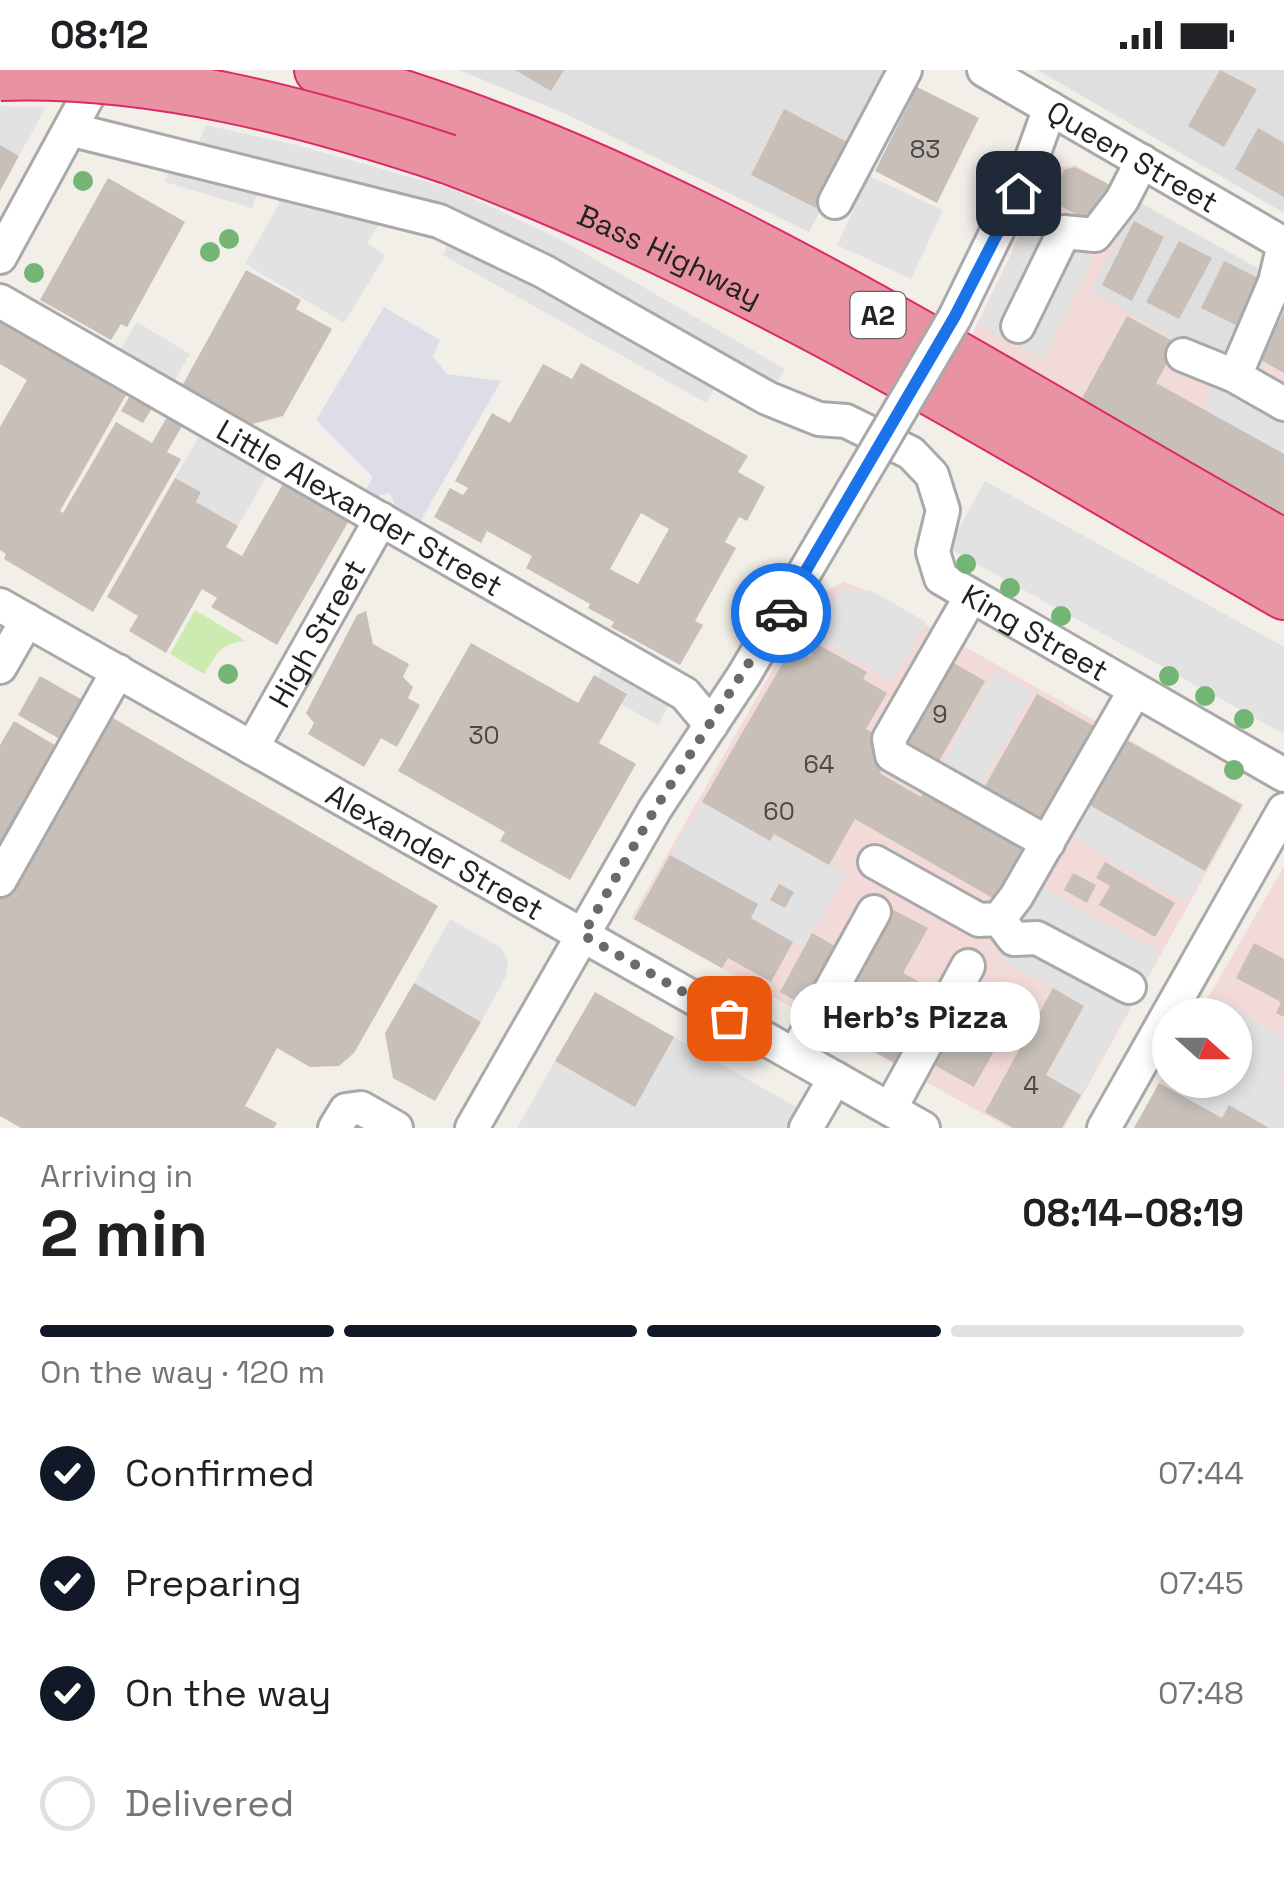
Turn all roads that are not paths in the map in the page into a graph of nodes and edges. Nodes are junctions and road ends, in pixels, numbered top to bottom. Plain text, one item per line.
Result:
1 (102, 70) edge
2 (319, 70) edge
3 (905, 70) edge
4 (984, 70) edge
5 (0, 76) edge
6 (1050, 108) junction
7 (72, 130) junction
8 (453, 136) junction
9 (1142, 161) junction
10 (835, 202) dead end
11 (1284, 244) edge
12 (0, 257) edge
13 (0, 301) edge
14 (1018, 326) dead end
15 (1183, 355) dead end
16 (1235, 376) junction
17 (1284, 404) edge
18 (381, 519) junction
19 (1284, 544) edge
20 (1284, 596) edge
21 (970, 598) junction
22 (13, 612) edge
23 (0, 667) edge
24 (118, 671) junction
25 (1134, 692) junction
26 (711, 725) junction
27 (252, 748) junction
28 (1284, 775) edge
29 (1284, 810) edge
30 (1048, 842) junction
31 (875, 862) dead end
32 (0, 880) edge
33 (874, 912) dead end
34 (999, 919) junction
35 (583, 935) junction
36 (968, 966) dead end
37 (1129, 987) dead end
38 (795, 1055) junction
39 (835, 1078) junction
40 (890, 1109) junction
41 (336, 1128) edge
42 (396, 1128) edge
43 (472, 1128) edge
44 (806, 1128) edge
45 (923, 1128) edge
46 (1104, 1128) edge

1 - 7 street
2 - 8 highway, Bass Highway / A2
3 - 10 street
4 - 6 street, Queen Street
5 - 8 highway, Bass Highway / A2, bridge
6 - 9 street, Queen Street
6 - 26 street, bridge
7 - 12 street
7 - 21 street, King Street
8 - 19 highway, Bass Highway / A2
8 - 20 highway, Bass Highway / A2
9 - 11 street, Queen Street
9 - 14 street
11 - 16 street
13 - 18 street, Little Alexander Street
15 - 16 street
16 - 17 street
18 - 26 street, Little Alexander Street
18 - 27 street, High Street
21 - 25 street, King Street
21 - 30 street
22 - 23 street
22 - 24 street, Alexander Street
24 - 27 street, Alexander Street
24 - 32 street
25 - 28 street, King Street
25 - 30 street
26 - 35 street
27 - 35 street, Alexander Street
29 - 46 street
30 - 34 street
31 - 34 street
33 - 38 street
34 - 37 street
35 - 38 street, Alexander Street
35 - 43 street
36 - 40 street
38 - 39 street, Alexander Street
39 - 40 street, Alexander Street
39 - 44 street
40 - 45 street, Alexander Street
41 - 42 street

